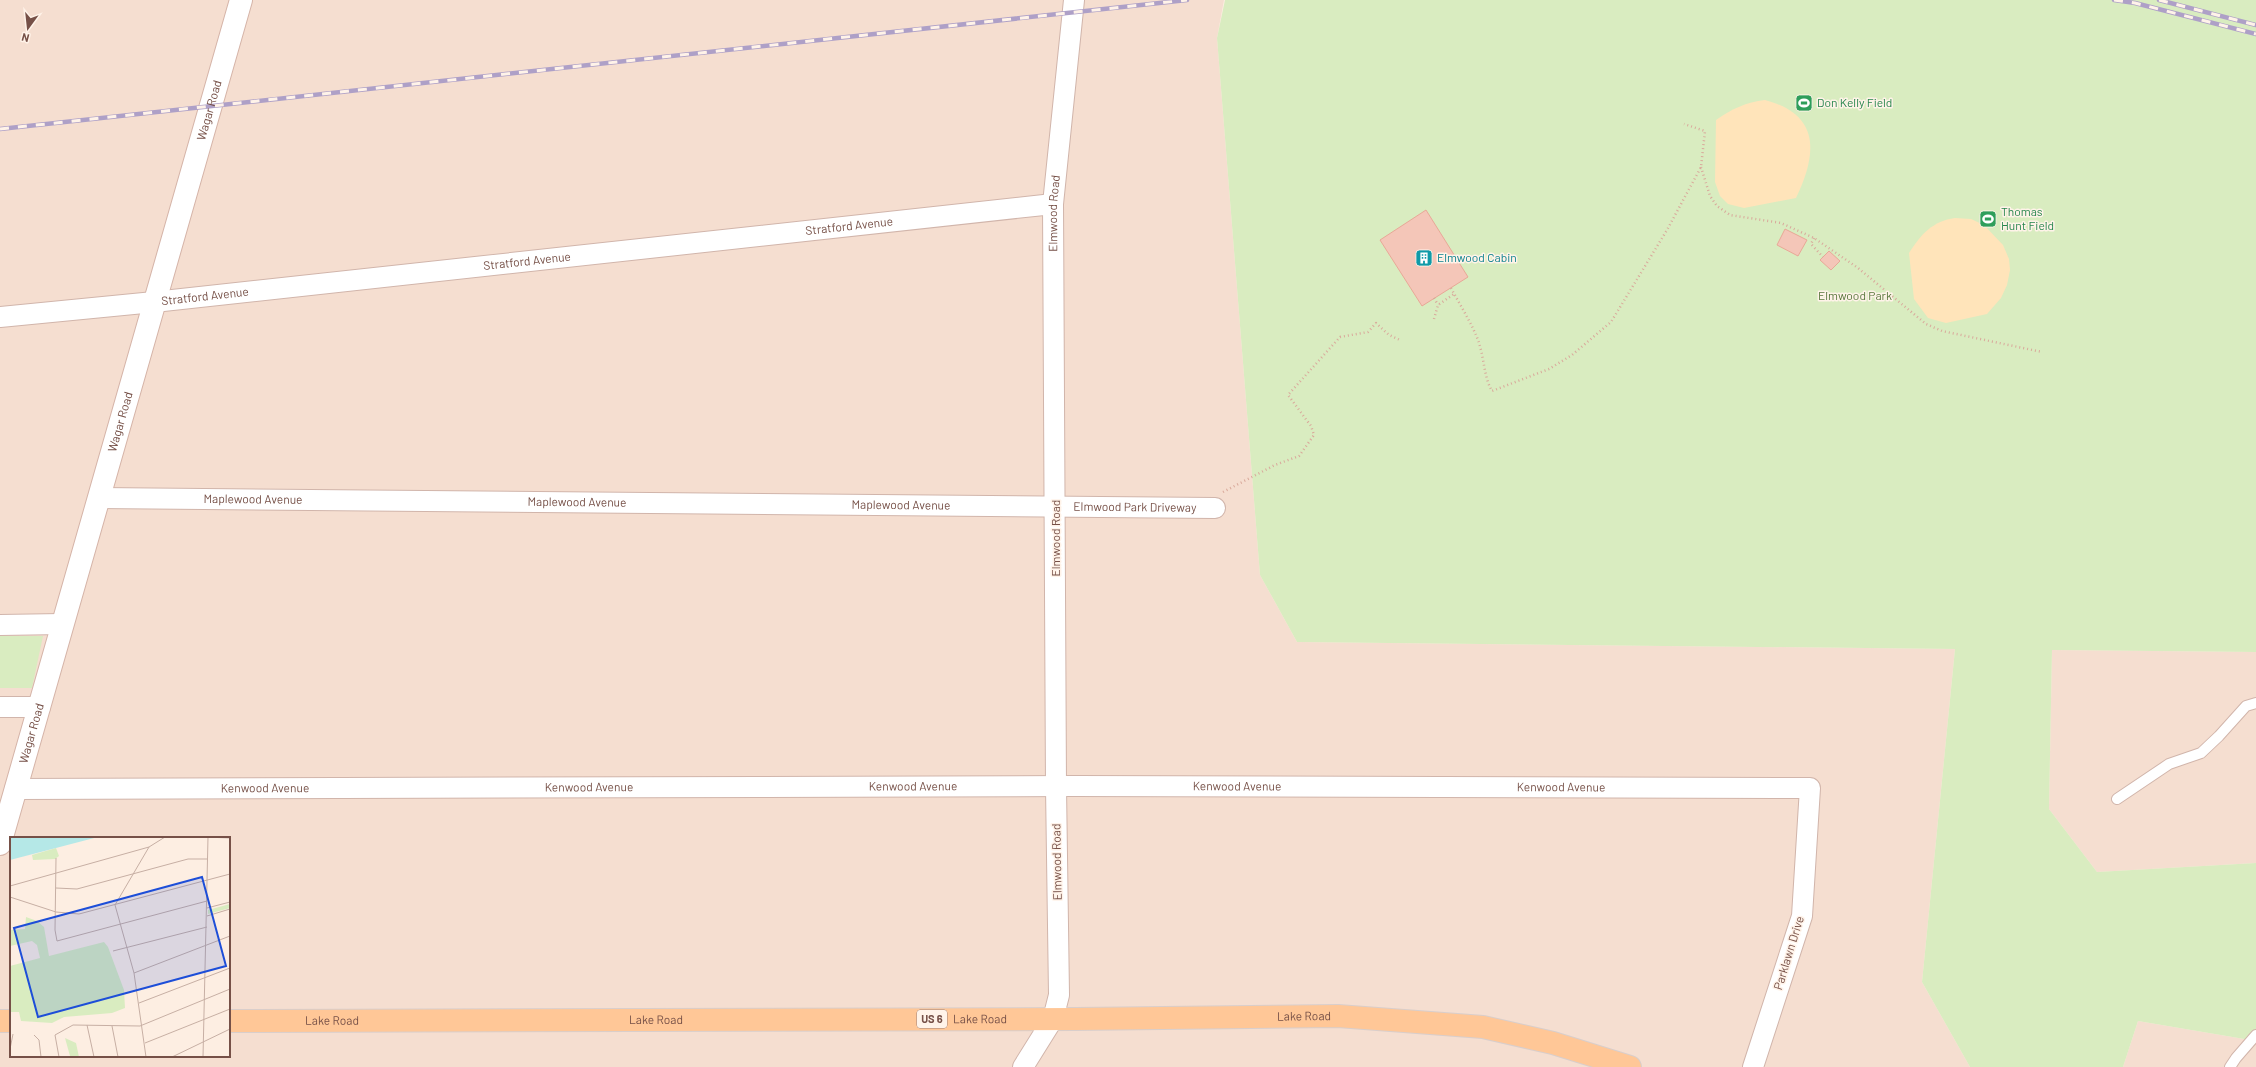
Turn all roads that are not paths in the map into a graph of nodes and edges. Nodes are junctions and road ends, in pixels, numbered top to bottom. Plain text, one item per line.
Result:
1 (241, 0) edge
2 (1074, 0) edge
3 (1054, 204) junction
4 (154, 302) junction
5 (0, 317) edge
6 (98, 498) junction
7 (1218, 500) road end
8 (1056, 508) junction
9 (62, 624) junction
10 (0, 625) edge
11 (2256, 703) edge
12 (0, 707) edge
13 (40, 707) junction
14 (1056, 787) junction
15 (1810, 788) joint
16 (15, 789) junction
17 (2117, 799) dead end
18 (0, 844) edge
19 (1053, 1019) junction
20 (230, 1021) edge
21 (2256, 1035) edge
22 (1023, 1067) edge
23 (1630, 1067) edge
24 (1753, 1067) edge
25 (2230, 1067) edge

1 - 4 street, Wagar Road
2 - 3 street, Elmwood Road
3 - 4 street, Stratford Avenue
3 - 8 street, Elmwood Road
4 - 5 street, Stratford Avenue
4 - 6 street, Wagar Road
6 - 8 street, Maplewood Avenue
6 - 9 street, Wagar Road
7 - 8 street, Elmwood Park Driveway
8 - 14 street, Elmwood Road
9 - 10 street
9 - 13 street, Wagar Road
11 - 17 lane
12 - 13 street
13 - 16 street, Wagar Road
14 - 15 street, Kenwood Avenue
14 - 16 street, Kenwood Avenue
14 - 19 street, Elmwood Road
15 - 24 street, Parklawn Drive
16 - 18 street, Wagar Road
19 - 20 main road, Lake Road / US 6
19 - 22 street, Elmwood Road
19 - 23 main road, Lake Road / US 6
21 - 25 lane

